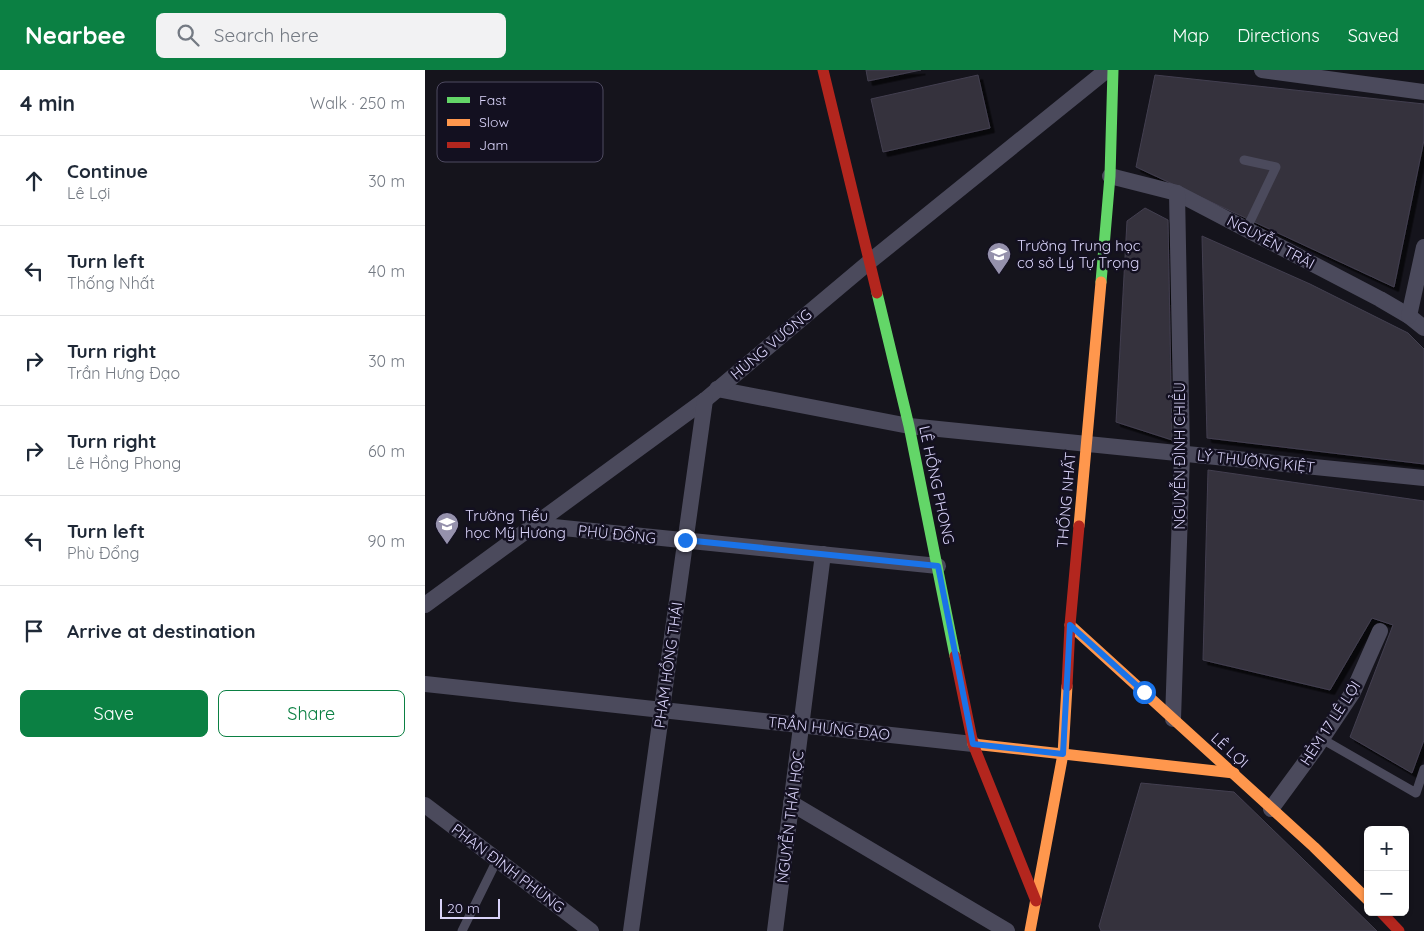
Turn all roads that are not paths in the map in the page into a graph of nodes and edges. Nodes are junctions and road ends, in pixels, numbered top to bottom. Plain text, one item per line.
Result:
1 (823, 70) edge
2 (1107, 70) edge
3 (1113, 70) edge
4 (1262, 70) edge
5 (1424, 92) edge
6 (1244, 160) dead end
7 (1110, 176) junction
8 (1177, 193) junction
9 (1246, 230) junction
10 (1424, 247) edge
11 (868, 263) junction
12 (1409, 316) junction
13 (1424, 328) edge
14 (711, 395) junction
15 (909, 426) junction
16 (1085, 444) junction
17 (1181, 454) junction
18 (1424, 478) edge
19 (534, 525) junction
20 (685, 540) junction
21 (823, 554) junction
22 (938, 566) junction
23 (425, 605) edge
24 (1070, 625) junction
25 (1380, 631) dead end
26 (425, 684) edge
27 (662, 710) junction
28 (1173, 719) junction
29 (801, 725) junction
30 (1322, 739) junction
31 (973, 744) junction
32 (1063, 754) junction
33 (1424, 769) edge
34 (1233, 773) junction
35 (791, 803) junction
36 (425, 805) edge
37 (1271, 809) junction
38 (497, 860) junction
39 (1364, 896) edge
40 (1036, 901) junction
41 (1385, 916) edge
42 (461, 931) edge
43 (591, 931) edge
44 (631, 931) edge
45 (775, 931) edge
46 (1007, 931) edge
47 (1029, 931) edge
48 (1399, 931) edge

1 - 11 street, LÊ HỒNG PHONG
2 - 11 street, HÙNG VƯƠNG
3 - 7 street, THỐNG NHẤT
4 - 5 street
6 - 9 lane
7 - 8 street, NGUYỄN TRÃI
7 - 16 street, THỐNG NHẤT
8 - 9 street, NGUYỄN TRÃI
8 - 17 street, NGUYỄN ĐÌNH CHIỂU
9 - 12 street, NGUYỄN TRÃI
10 - 12 street
11 - 14 street, HÙNG VƯƠNG
11 - 15 street, LÊ HỒNG PHONG
12 - 13 street, NGUYỄN TRÃI
14 - 15 street, LÝ THƯỜNG KIỆT
14 - 19 street, HÙNG VƯƠNG
14 - 20 street, PHẠM HỒNG THÁI
15 - 16 street, LÝ THƯỜNG KIỆT
15 - 22 street, LÊ HỒNG PHONG
16 - 17 street, LÝ THƯỜNG KIỆT
16 - 24 street, THỐNG NHẤT
17 - 18 street, LÝ THƯỜNG KIỆT
17 - 28 street, NGUYỄN ĐÌNH CHIỂU
19 - 20 street, PHÙ ĐỔNG
19 - 23 street, HÙNG VƯƠNG
20 - 21 street, PHÙ ĐỔNG
20 - 27 street, PHẠM HỒNG THÁI
21 - 22 street, PHÙ ĐỔNG
21 - 29 street, NGUYỄN THÁI HỌC
22 - 31 street, LÊ HỒNG PHONG
24 - 28 street, LÊ LỢI
24 - 32 street, THỐNG NHẤT
25 - 30 street, HẺM 17 LÊ LỢI
26 - 27 street, TRẦN HƯNG ĐẠO
27 - 29 street, TRẦN HƯNG ĐẠO
27 - 44 street, PHẠM HỒNG THÁI
28 - 34 street, LÊ LỢI
29 - 31 street, TRẦN HƯNG ĐẠO
29 - 35 street, NGUYỄN THÁI HỌC
30 - 33 lane
30 - 37 street, HẺM 17 LÊ LỢI
31 - 32 street, TRẦN HƯNG ĐẠO
31 - 40 street, LÊ HỒNG PHONG
32 - 34 street, TRẦN HƯNG ĐẠO
32 - 40 street, THỐNG NHẤT
34 - 37 street, LÊ LỢI
35 - 45 street, NGUYỄN THÁI HỌC
35 - 46 street
36 - 38 street, PHAN ĐÌNH PHÙNG
37 - 39 street, LÊ LỢI
38 - 42 lane
38 - 43 street, PHAN ĐÌNH PHÙNG
40 - 47 street, THỐNG NHẤT
41 - 48 street

